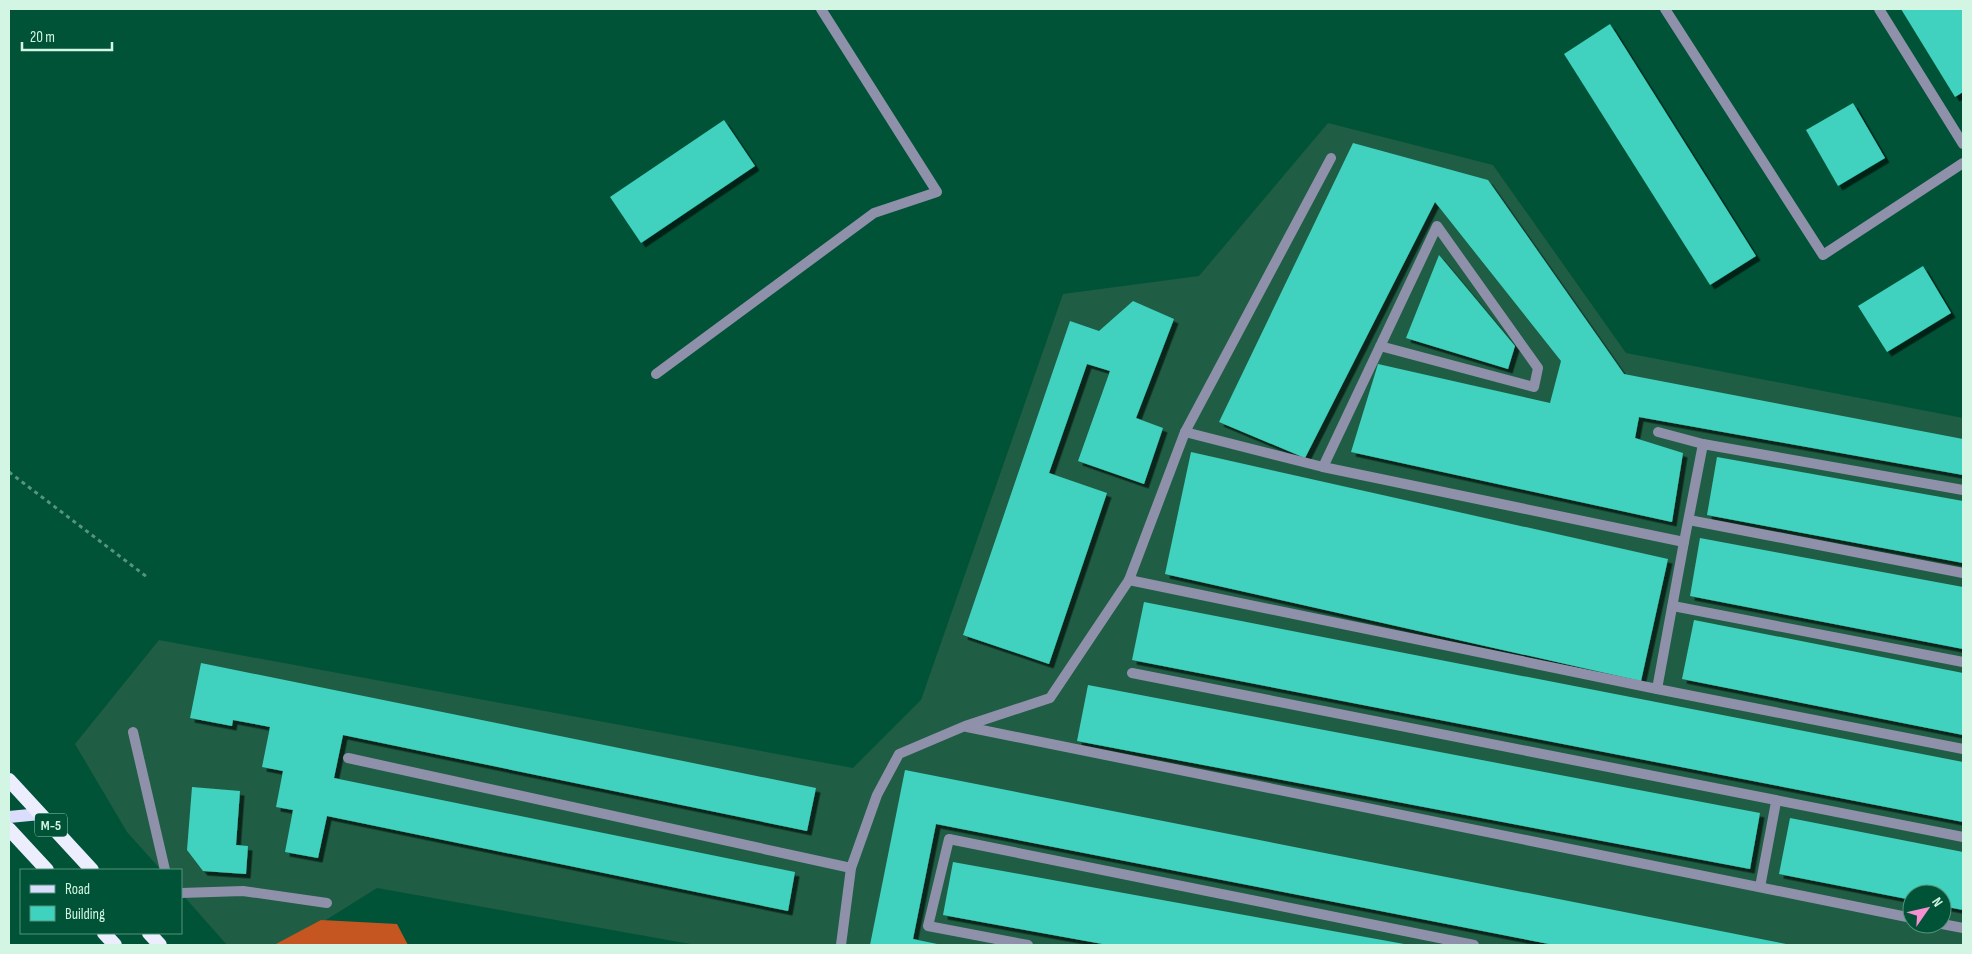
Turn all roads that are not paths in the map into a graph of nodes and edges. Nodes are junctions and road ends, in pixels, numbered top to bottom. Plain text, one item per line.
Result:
1 (821, 9) edge
2 (1665, 9) edge
3 (1879, 9) edge
4 (1963, 144) edge
5 (1331, 158) dead end
6 (1963, 163) edge
7 (1380, 346) junction
8 (656, 374) dead end
9 (1185, 432) junction
10 (1658, 432) dead end
11 (1703, 444) junction
12 (1324, 468) junction
13 (1963, 490) edge
14 (1689, 520) junction
15 (1684, 542) junction
16 (1963, 573) edge
17 (1129, 580) junction
18 (1673, 606) junction
19 (1963, 662) edge
20 (1132, 673) dead end
21 (1657, 689) junction
22 (965, 726) junction
23 (133, 732) dead end
24 (1963, 749) edge
25 (348, 758) dead end
26 (9, 780) edge
27 (1776, 802) junction
28 (40, 814) junction
29 (9, 817) edge
30 (9, 829) edge
31 (1963, 837) edge
32 (850, 868) junction
33 (46, 869) edge
34 (91, 869) edge
35 (165, 869) edge
36 (1760, 887) junction
37 (182, 894) edge
38 (327, 902) dead end
39 (1902, 916) edge
40 (105, 934) edge
41 (150, 934) edge
42 (115, 945) edge
43 (160, 945) edge
44 (841, 945) edge
45 (1028, 945) edge
46 (1474, 945) edge

1 - 8 lane
2 - 6 lane
3 - 4 lane
5 - 9 lane
7 - 7 lane
7 - 12 lane
9 - 12 lane
9 - 17 lane
10 - 11 lane
11 - 13 lane
11 - 14 lane
12 - 15 lane
14 - 15 lane
14 - 16 lane
15 - 18 lane
17 - 21 lane
17 - 22 lane
18 - 19 lane
18 - 21 lane
20 - 27 lane
21 - 24 lane
22 - 32 lane
22 - 36 lane
23 - 35 lane
25 - 32 lane
26 - 28 highway, М-5
27 - 31 lane
27 - 36 lane
28 - 29 main road
28 - 34 highway, М-5
30 - 33 highway, М-5
32 - 44 lane
36 - 39 lane
37 - 38 lane
40 - 42 highway
41 - 43 highway
45 - 46 lane

